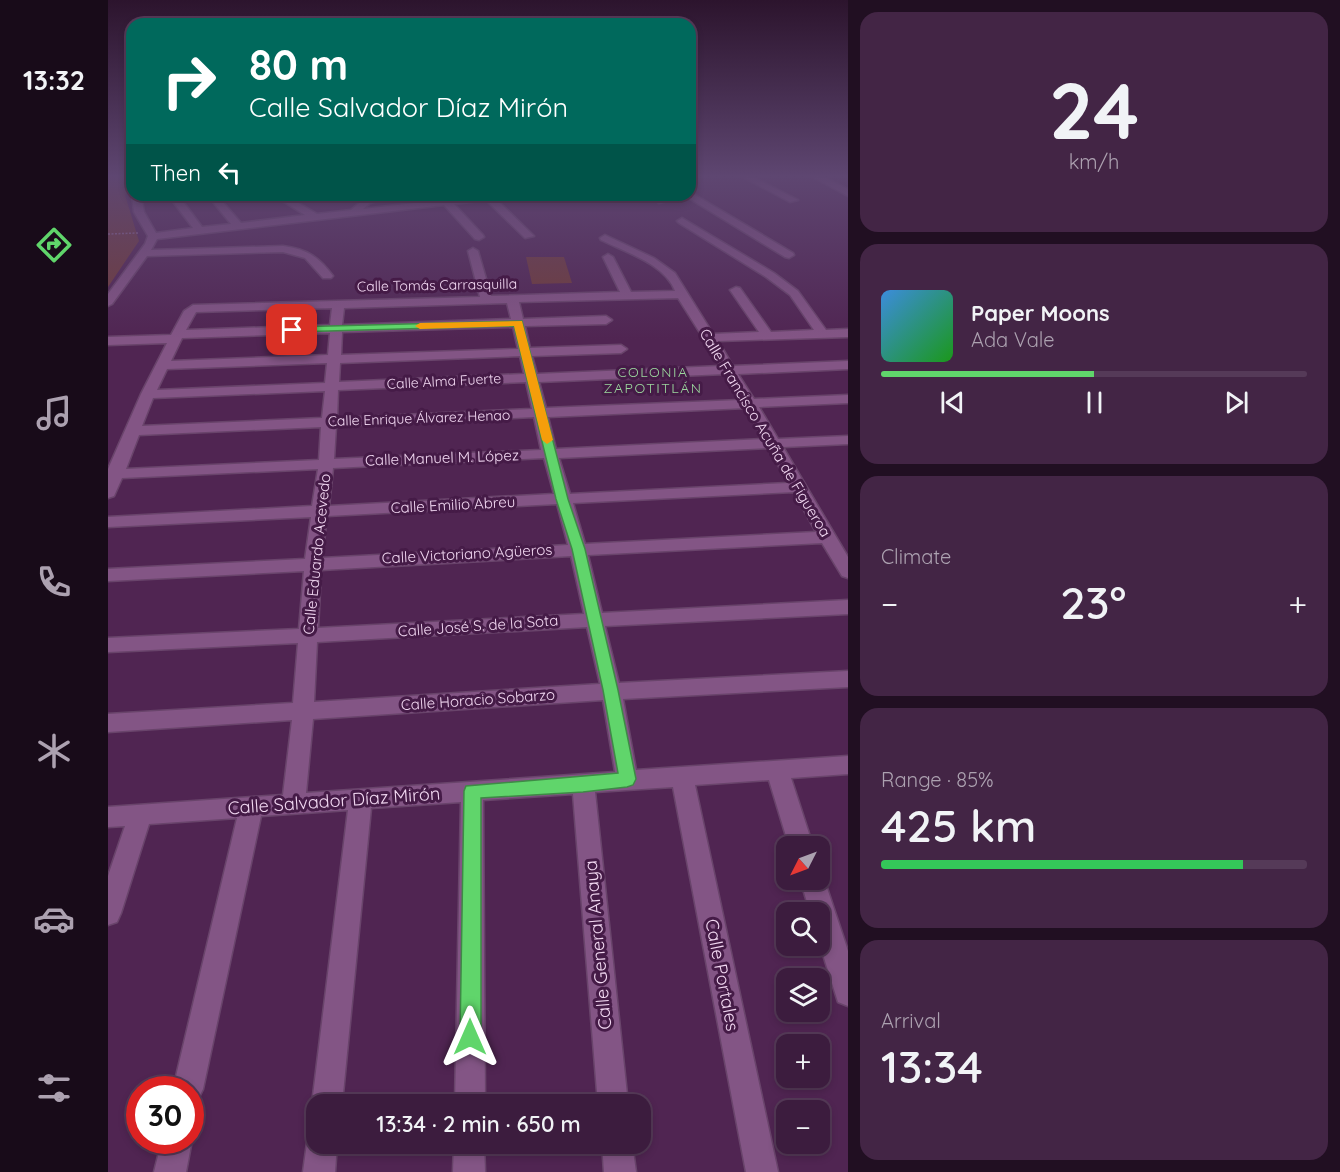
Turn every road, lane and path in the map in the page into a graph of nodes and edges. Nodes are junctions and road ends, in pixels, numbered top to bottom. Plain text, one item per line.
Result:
1 (221, 229) edge
2 (151, 230) edge
3 (214, 230) edge
4 (472, 230) edge
5 (522, 230) edge
6 (696, 230) edge
7 (747, 230) edge
8 (200, 231) joint
9 (153, 233) junction
10 (108, 234) edge
11 (529, 236) dead end
12 (479, 237) dead end
13 (605, 238) dead end
14 (222, 241) dead end
15 (473, 251) dead end
16 (144, 253) junction
17 (789, 255) dead end
18 (608, 257) dead end
19 (327, 276) dead end
20 (736, 290) dead end
21 (626, 294) junction
22 (682, 294) junction
23 (486, 298) junction
24 (512, 299) junction
25 (108, 302) edge
26 (338, 303) junction
27 (606, 320) dead end
28 (518, 323) junction
29 (337, 328) junction
30 (848, 333) edge
31 (823, 334) junction
32 (767, 335) junction
33 (177, 337) junction
34 (708, 338) junction
35 (108, 341) edge
36 (621, 349) dead end
37 (526, 353) junction
38 (334, 359) junction
39 (164, 364) junction
40 (848, 365) edge
41 (729, 370) junction
42 (531, 377) junction
43 (331, 386) junction
44 (148, 394) junction
45 (848, 399) edge
46 (750, 403) junction
47 (541, 413) junction
48 (327, 422) junction
49 (133, 431) junction
50 (848, 440) edge
51 (773, 444) junction
52 (550, 454) junction
53 (326, 463) junction
54 (112, 474) edge
55 (797, 487) junction
56 (108, 493) edge
57 (562, 499) junction
58 (320, 511) junction
59 (108, 522) edge
60 (826, 537) junction
61 (578, 549) junction
62 (313, 562) junction
63 (848, 572) edge
64 (108, 574) edge
65 (848, 608) edge
66 (593, 619) junction
67 (309, 637) junction
68 (108, 645) edge
69 (848, 679) edge
70 (611, 690) junction
71 (303, 712) junction
72 (108, 723) edge
73 (848, 765) edge
74 (778, 772) junction
75 (682, 778) junction
76 (627, 779) junction
77 (583, 785) junction
78 (472, 791) junction
79 (361, 799) junction
80 (293, 805) junction
81 (251, 808) junction
82 (140, 815) junction
83 (108, 817) edge
84 (798, 836) edge
85 (816, 890) edge
86 (108, 913) edge
87 (848, 992) edge
88 (191, 1076) edge
89 (328, 1094) edge
90 (470, 1094) edge
91 (612, 1094) edge
92 (174, 1154) edge
93 (321, 1154) edge
94 (470, 1154) edge
95 (618, 1154) edge
96 (170, 1172) edge
97 (319, 1172) edge
98 (469, 1172) edge
99 (620, 1172) edge
100 (762, 1172) edge

1 - 14 street
2 - 9 street
3 - 8 street
4 - 12 street
5 - 11 street
6 - 31 street
7 - 17 street
8 - 9 street
9 - 10 path
9 - 16 street
13 - 22 street, Calle Francisco Acuña de Figueroa
15 - 23 street
16 - 19 street
16 - 25 street
18 - 21 street
20 - 32 street
21 - 22 street, Calle Tomás Carrasquilla
21 - 24 street, Calle Tomás Carrasquilla
22 - 34 street, Calle Francisco Acuña de Figueroa
23 - 24 street, Calle Tomás Carrasquilla
23 - 26 street, Calle Tomás Carrasquilla
24 - 28 street
26 - 29 street, Calle Eduardo Acevedo
26 - 33 street, Calle Tomás Carrasquilla
27 - 28 street
28 - 29 street
28 - 37 street
29 - 33 street
29 - 38 street, Calle Eduardo Acevedo
30 - 31 street
31 - 32 street
32 - 34 street
33 - 35 street
33 - 39 street
34 - 41 street, Calle Francisco Acuña de Figueroa
36 - 37 street
37 - 38 street
37 - 42 street
38 - 39 street
38 - 43 street, Calle Eduardo Acevedo
39 - 44 street
40 - 41 street, Calle Alma Fuerte
41 - 42 street, Calle Alma Fuerte
41 - 46 street, Calle Francisco Acuña de Figueroa
42 - 43 street, Calle Alma Fuerte
42 - 47 street
43 - 44 street, Calle Alma Fuerte
43 - 48 street, Calle Eduardo Acevedo
44 - 49 street
45 - 46 street, Calle Enrique Álvarez Henao
46 - 47 street, Calle Enrique Álvarez Henao
46 - 51 street, Calle Francisco Acuña de Figueroa
47 - 48 street, Calle Enrique Álvarez Henao
47 - 52 street
48 - 49 street, Calle Enrique Álvarez Henao
48 - 53 street, Calle Eduardo Acevedo
49 - 54 street
50 - 51 street, Calle Manuel M. López
51 - 52 street, Calle Manuel M. López
51 - 55 street, Calle Francisco Acuña de Figueroa
52 - 53 street, Calle Manuel M. López
52 - 57 street
53 - 54 street, Calle Manuel M. López
53 - 58 street, Calle Eduardo Acevedo
54 - 56 street
55 - 57 street, Calle Emilio Abreu
55 - 60 street, Calle Francisco Acuña de Figueroa
57 - 58 street, Calle Emilio Abreu
57 - 61 street
58 - 59 street, Calle Emilio Abreu
58 - 62 street, Calle Eduardo Acevedo
60 - 61 street, Calle Victoriano Agüeros
60 - 63 street, Calle Francisco Acuña de Figueroa
61 - 62 street, Calle Victoriano Agüeros
61 - 66 street
62 - 64 street, Calle Victoriano Agüeros
62 - 67 street, Calle Eduardo Acevedo
65 - 66 street, Calle José S. de la Sota
66 - 67 street, Calle José S. de la Sota
66 - 70 street
67 - 68 street, Calle José S. de la Sota
67 - 71 street, Calle Eduardo Acevedo
69 - 70 street, Calle Horacio Sobarzo
70 - 71 street, Calle Horacio Sobarzo
70 - 76 street
71 - 72 street, Calle Horacio Sobarzo
71 - 80 street, Calle Eduardo Acevedo
73 - 74 street, Calle Salvador Díaz Mirón
74 - 75 street, Calle Salvador Díaz Mirón
74 - 84 street
75 - 76 street, Calle Salvador Díaz Mirón
75 - 100 street, Calle Portales
76 - 77 street, Calle Salvador Díaz Mirón
77 - 78 street, Calle Salvador Díaz Mirón
77 - 91 street, Calle General Anaya
78 - 79 street, Calle Salvador Díaz Mirón
78 - 90 street
79 - 80 street, Calle Salvador Díaz Mirón
79 - 89 street
80 - 81 street, Calle Salvador Díaz Mirón
81 - 82 street, Calle Salvador Díaz Mirón
81 - 88 street
82 - 83 street, Calle Salvador Díaz Mirón
82 - 86 street
85 - 87 street
92 - 96 street
93 - 97 street
94 - 98 street
95 - 99 street

